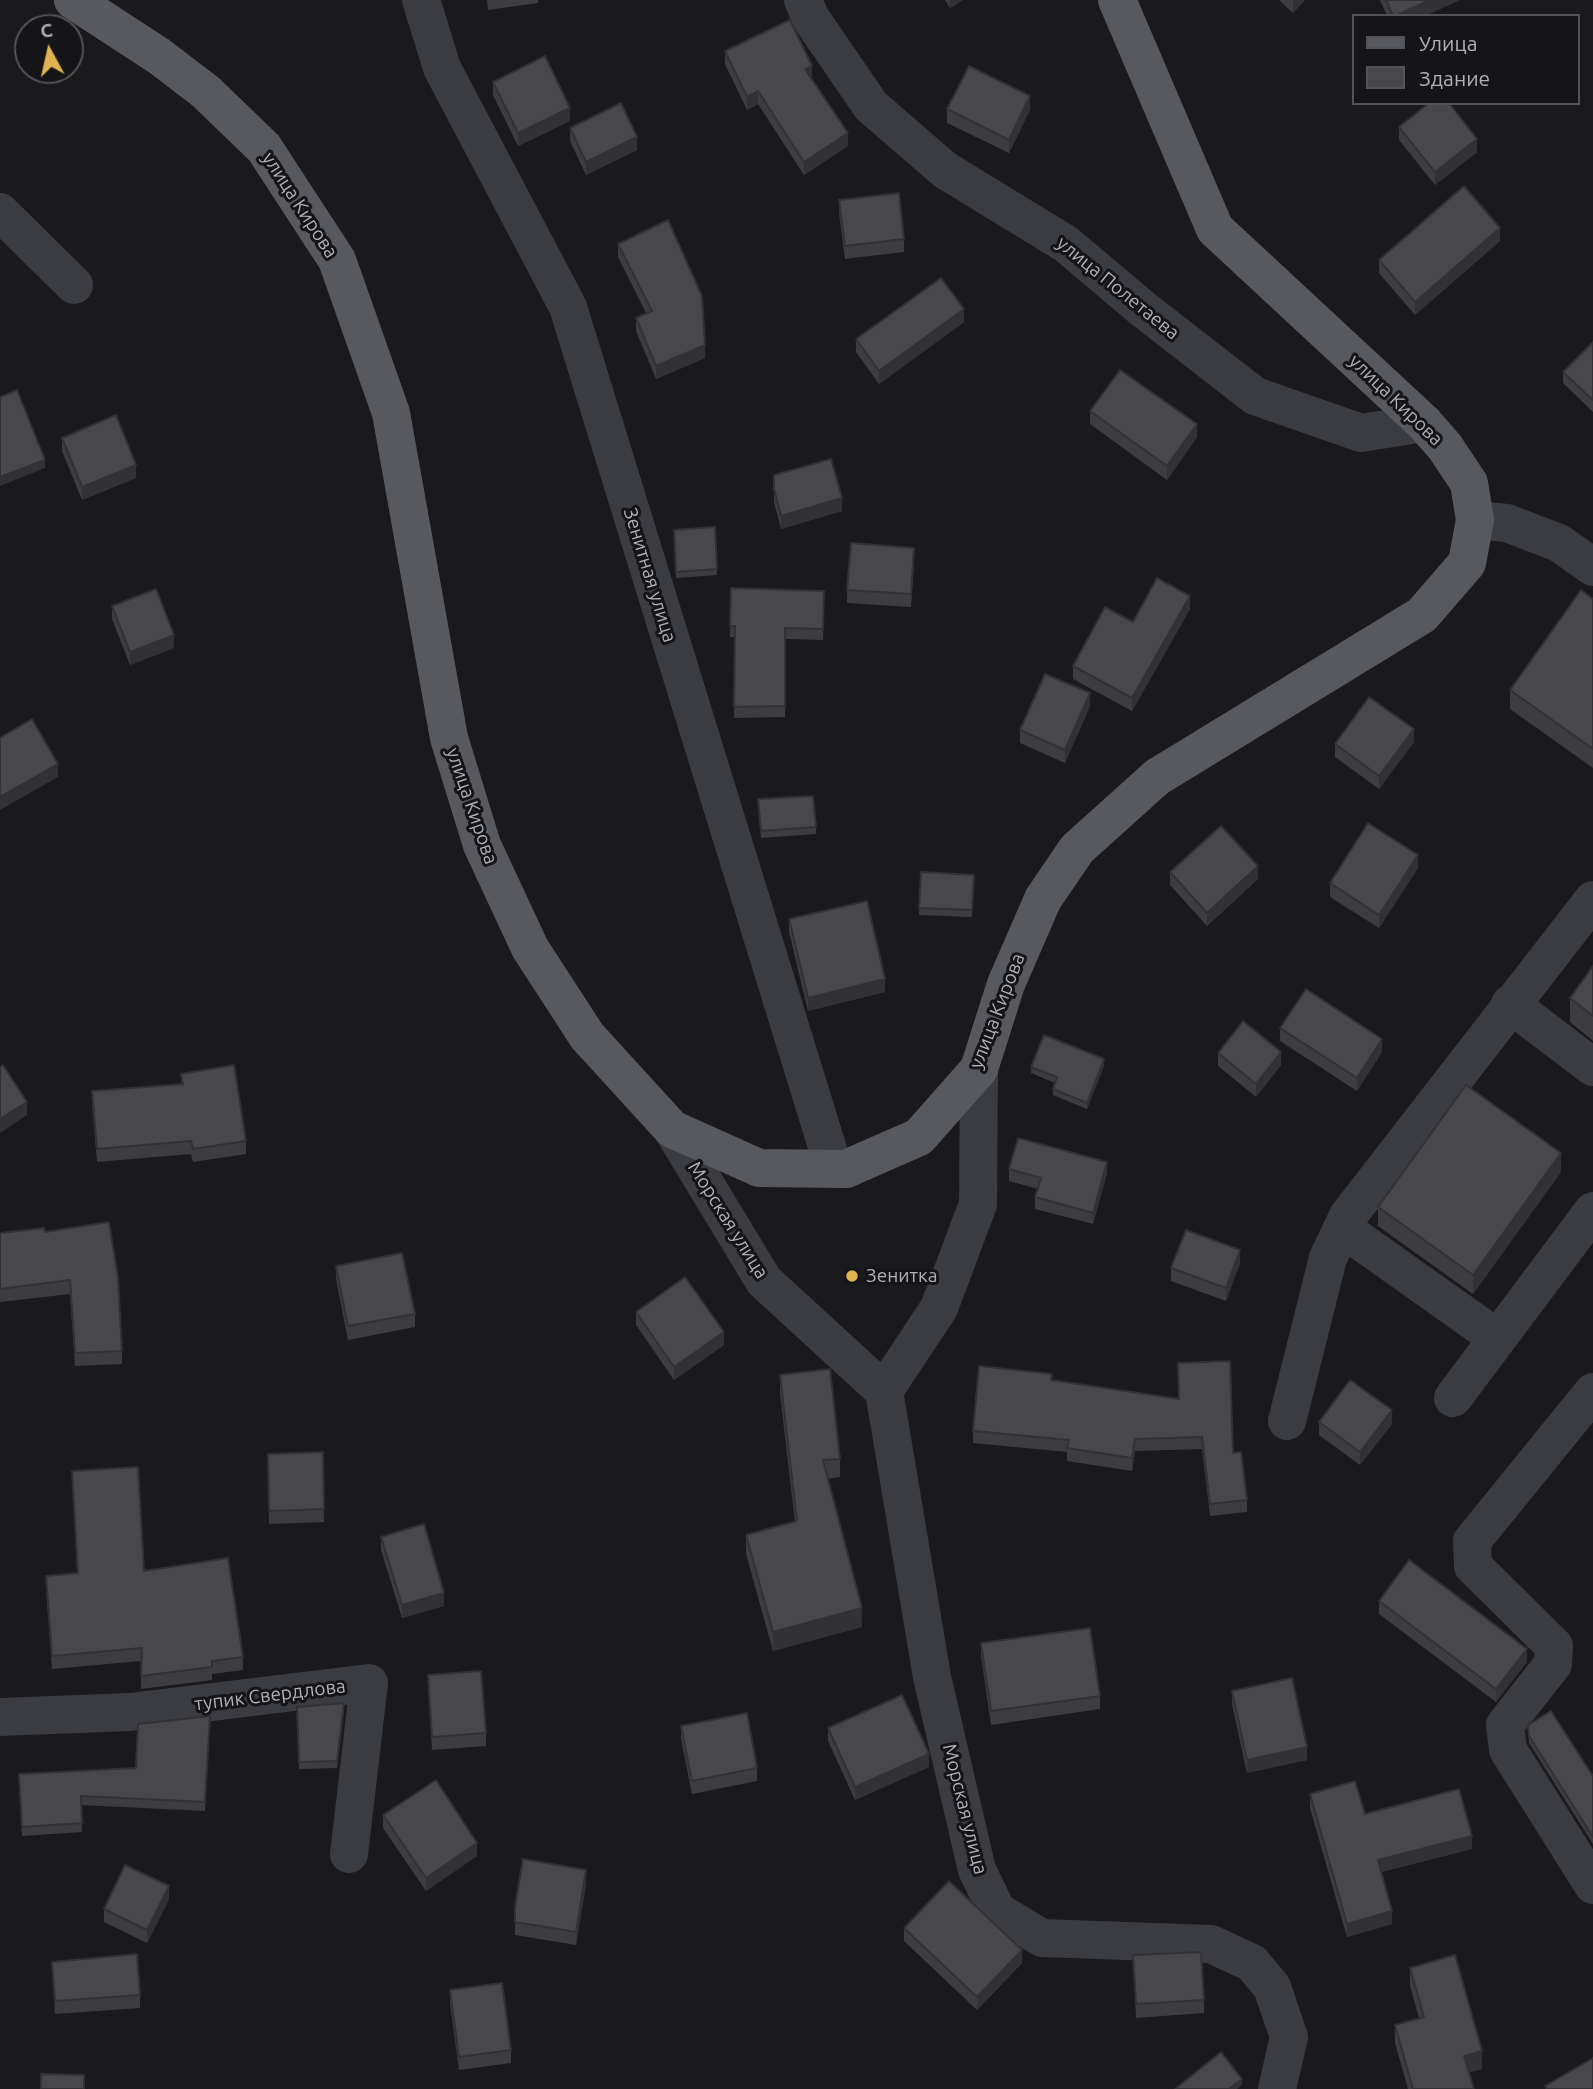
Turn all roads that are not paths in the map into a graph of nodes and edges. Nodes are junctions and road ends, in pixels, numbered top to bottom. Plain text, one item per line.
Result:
1 (73, 0) edge
2 (421, 0) edge
3 (803, 0) edge
4 (1117, 0) edge
5 (0, 212) edge
6 (74, 285) dead end
7 (1424, 423) junction
8 (1475, 520) junction
9 (1593, 567) edge
10 (1593, 900) edge
11 (1510, 1004) junction
12 (1593, 1067) edge
13 (979, 1069) junction
14 (672, 1129) junction
15 (834, 1169) junction
16 (1593, 1211) edge
17 (1342, 1228) junction
18 (1497, 1338) junction
19 (884, 1391) junction
20 (1593, 1392) edge
21 (1452, 1398) dead end
22 (1287, 1421) dead end
23 (0, 1717) edge
24 (349, 1854) dead end
25 (1593, 1885) edge
26 (1277, 2089) edge

1 - 14 main road, улица Кирова
2 - 15 street, Зенитная улица
3 - 7 street, улица Полетаева
4 - 7 main road, улица Кирова
5 - 6 street
7 - 8 main road, улица Кирова
8 - 9 street
8 - 13 main road, улица Кирова
10 - 11 street
11 - 12 street
11 - 17 street
13 - 15 main road, улица Кирова
13 - 19 street
14 - 15 main road, улица Кирова
14 - 19 street, Морская улица
16 - 18 street
17 - 18 street
17 - 22 street
18 - 21 street
19 - 26 street, Морская улица
20 - 25 street
23 - 24 street, тупик Свердлова

